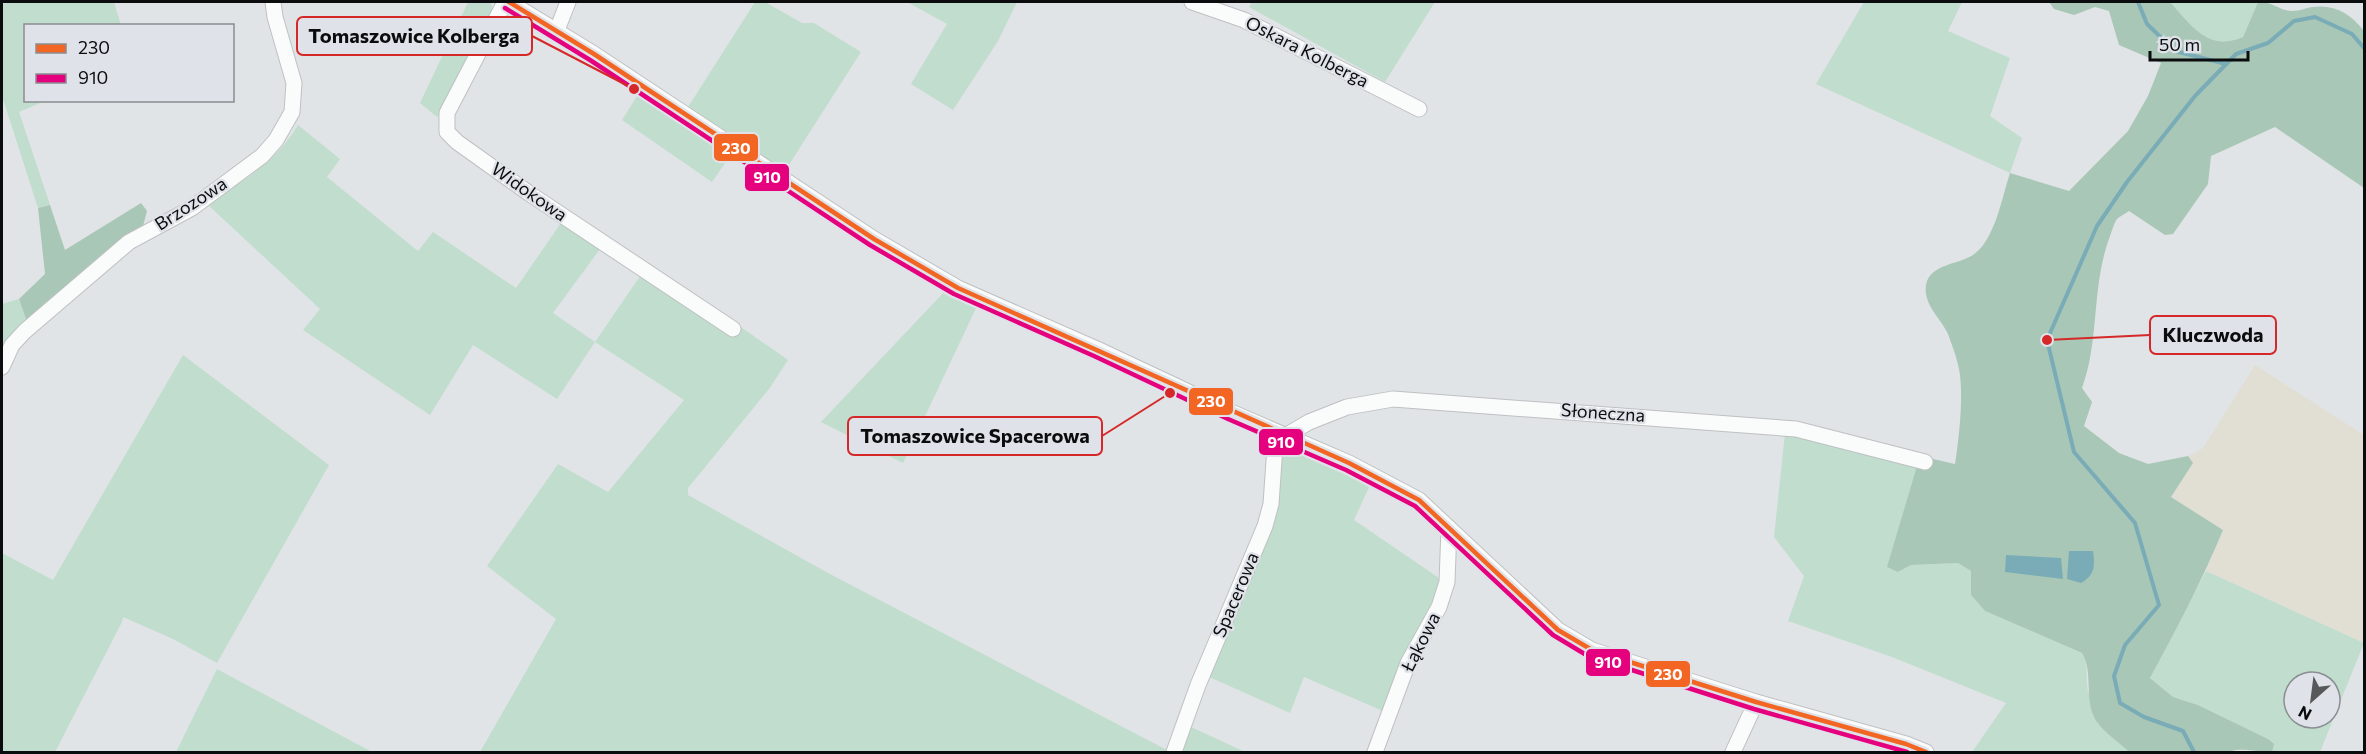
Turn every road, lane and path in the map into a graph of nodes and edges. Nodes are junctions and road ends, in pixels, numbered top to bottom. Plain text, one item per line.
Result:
1 (273, 2) edge
2 (507, 2) edge
3 (568, 2) edge
4 (1192, 2) edge
5 (557, 30) junction
6 (1419, 110) dead end
7 (733, 329) dead end
8 (2, 367) edge
9 (1280, 434) junction
10 (1925, 462) dead end
11 (1449, 528) junction
12 (1756, 702) junction
13 (1174, 753) edge
14 (1375, 753) edge
15 (1733, 753) edge
16 (1926, 753) edge

1 - 8 street, Brzozowa
2 - 5 street
2 - 7 street, Widokowa
3 - 5 street
4 - 6 street, Oskara Kolberga
5 - 9 street
9 - 10 street, Słoneczna
9 - 11 street
9 - 13 street, Spacerowa
11 - 12 street
11 - 14 street, Łąkowa
12 - 15 street
12 - 16 street

